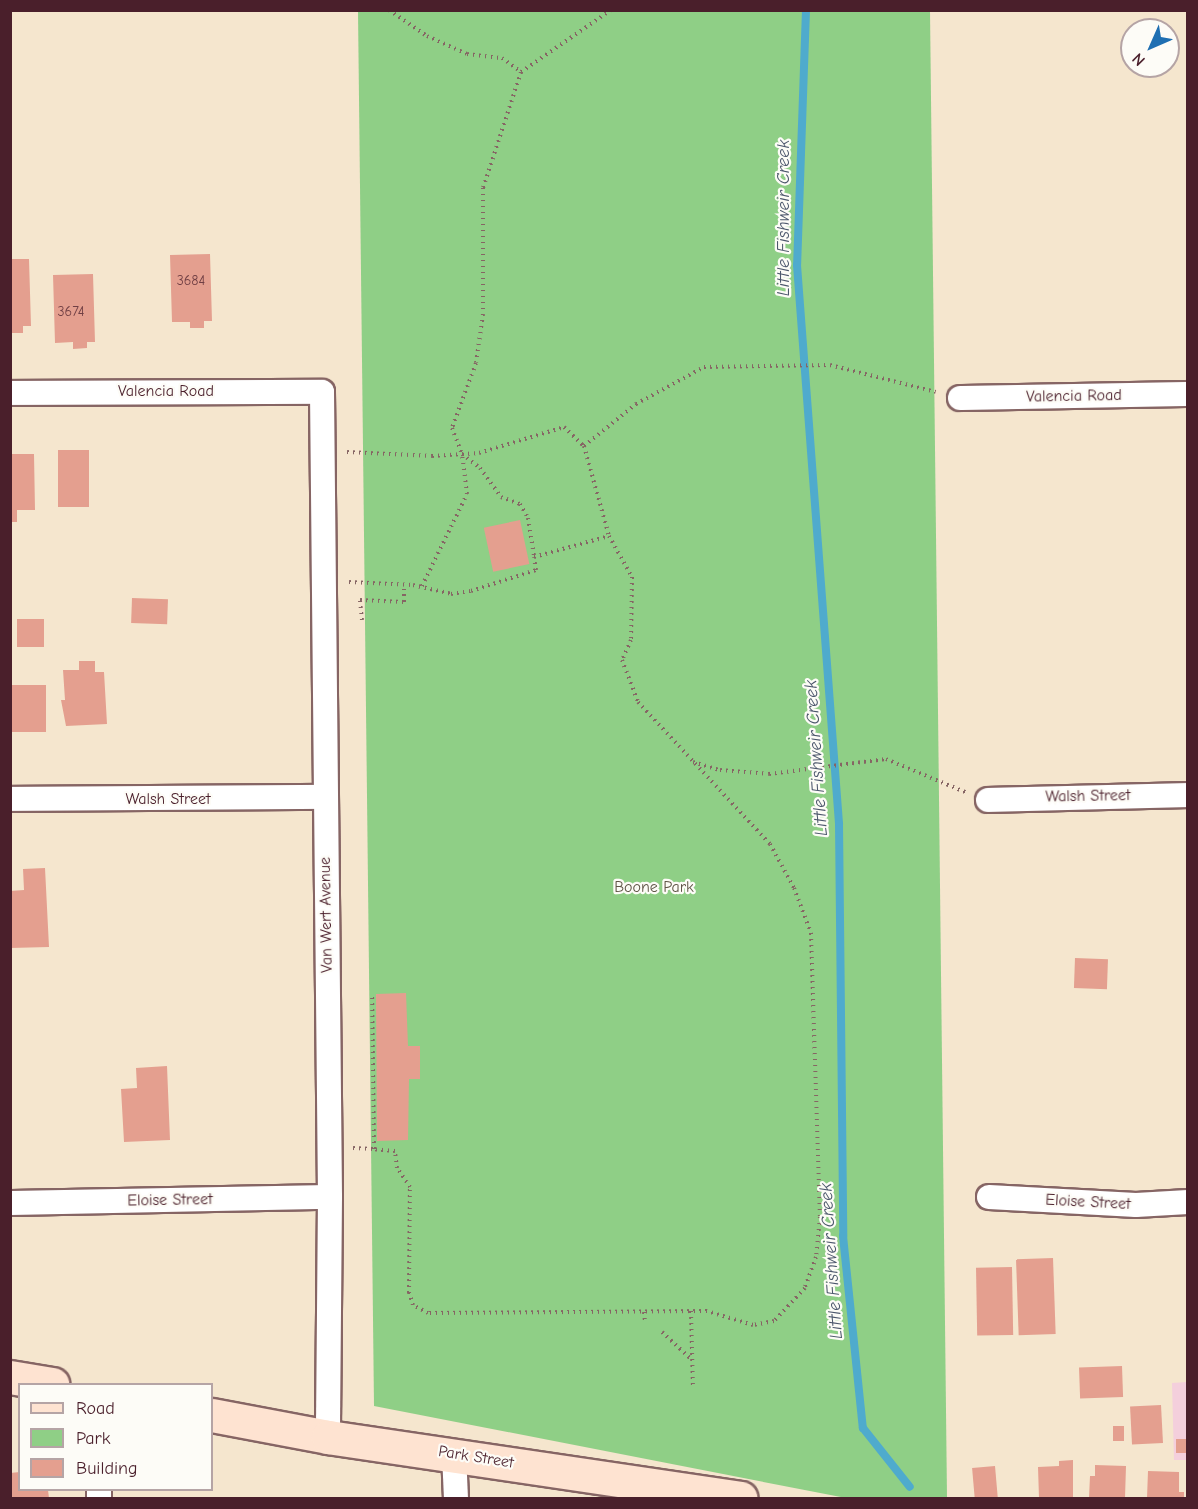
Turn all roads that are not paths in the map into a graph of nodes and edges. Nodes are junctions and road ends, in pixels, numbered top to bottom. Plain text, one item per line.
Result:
1 (322, 392) joint
2 (10, 393) edge
3 (1188, 394) edge
4 (960, 398) road end
5 (1188, 795) edge
6 (325, 797) junction
7 (10, 799) edge
8 (988, 800) road end
9 (330, 1197) junction
10 (989, 1197) dead end
11 (1188, 1202) edge
12 (10, 1203) edge
13 (10, 1377) edge
14 (46, 1383) edge
15 (213, 1415) edge
16 (328, 1437) junction
17 (454, 1454) junction
18 (456, 1498) edge
19 (741, 1498) edge

1 - 2 street, Valencia Road
1 - 6 street, Van Wert Avenue
3 - 4 street, Valencia Road
5 - 8 street, Walsh Street
6 - 7 street, Walsh Street
6 - 9 street, Van Wert Avenue
9 - 12 street, Eloise Street
9 - 16 street, Van Wert Avenue
10 - 11 street, Eloise Street
13 - 14 street
15 - 16 street, Park Street
16 - 17 street, Park Street
17 - 18 street
17 - 19 street, Park Street

